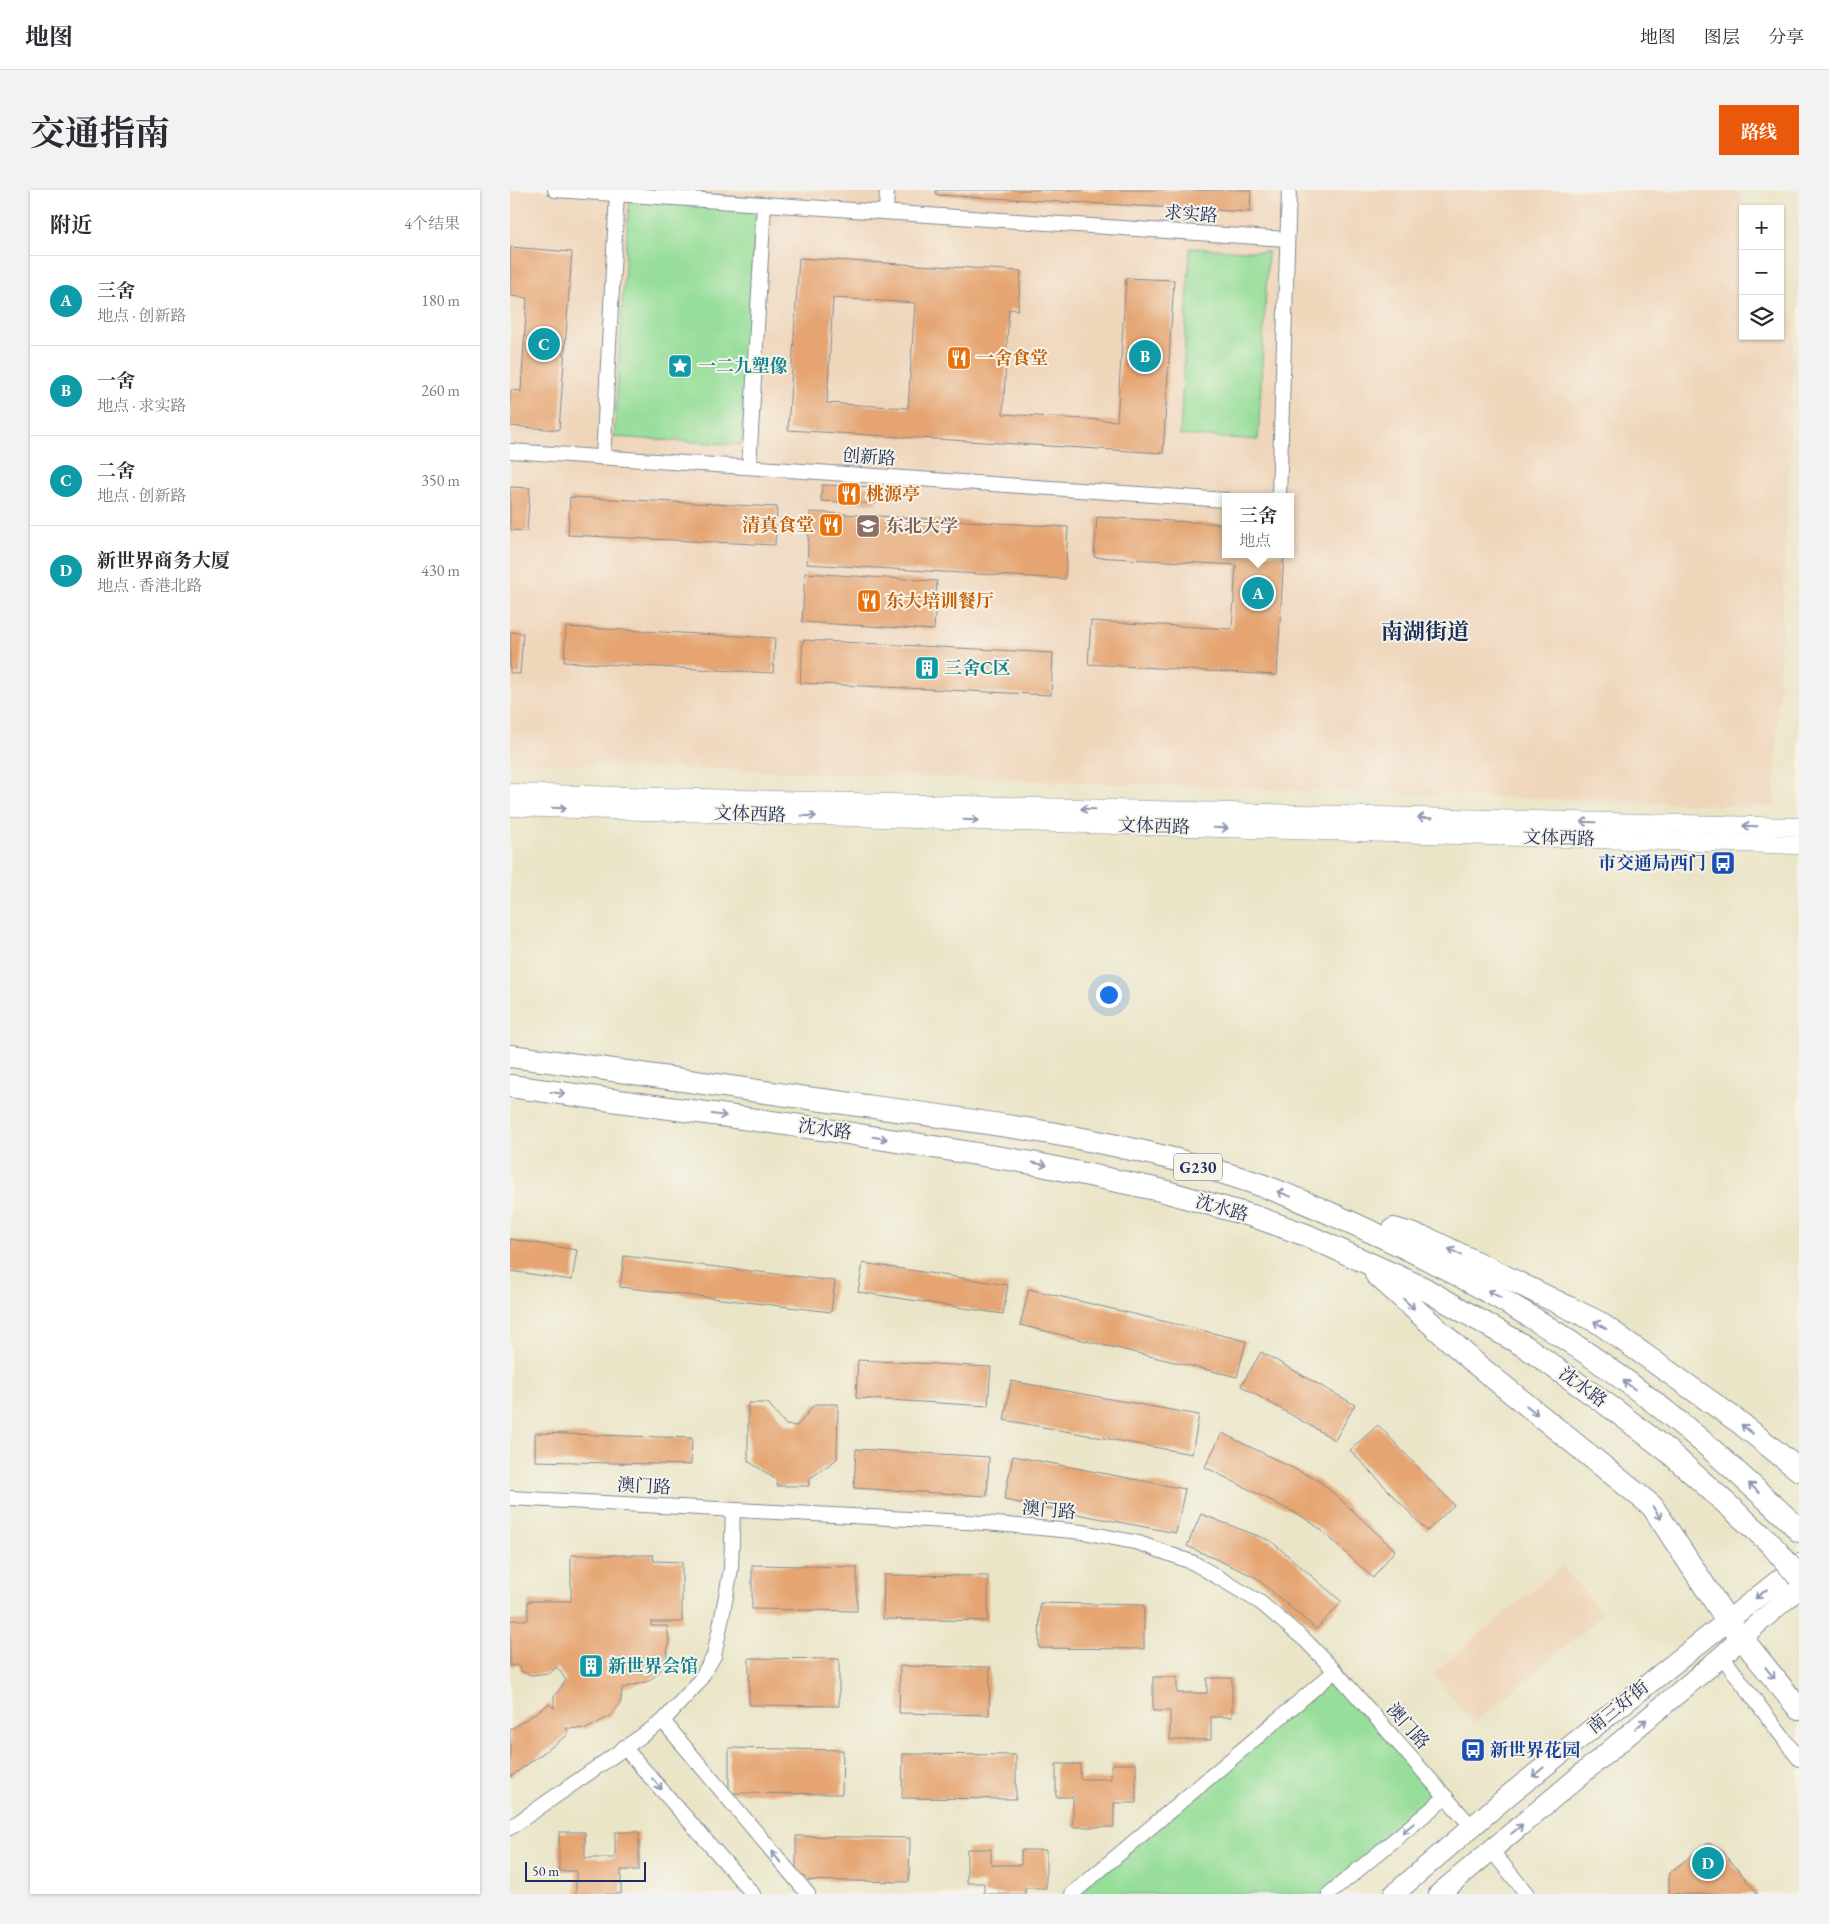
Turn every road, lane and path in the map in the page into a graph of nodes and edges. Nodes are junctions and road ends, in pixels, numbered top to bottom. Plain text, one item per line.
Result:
1 (555, 190) edge
2 (887, 190) edge
3 (1289, 190) edge
4 (617, 194) junction
5 (764, 204) junction
6 (886, 212) junction
7 (1287, 239) junction
8 (510, 451) edge
9 (603, 458) junction
10 (749, 467) junction
11 (1279, 493) edge
12 (1222, 500) edge
13 (510, 794) edge
14 (510, 807) edge
15 (1799, 827) edge
16 (1799, 845) edge
17 (510, 1056) edge
18 (510, 1086) edge
19 (1310, 1204) junction
20 (1360, 1259) junction
21 (1799, 1470) edge
22 (510, 1498) edge
23 (734, 1510) junction
24 (1795, 1526) edge
25 (1799, 1564) edge
26 (1799, 1577) edge
27 (1799, 1588) edge
28 (1727, 1620) junction
29 (1741, 1638) junction
30 (1722, 1656) junction
31 (1335, 1671) junction
32 (1799, 1709) edge
33 (663, 1721) junction
34 (624, 1747) junction
35 (1799, 1759) edge
36 (1446, 1797) junction
37 (1472, 1827) junction
38 (510, 1828) edge
39 (1492, 1850) junction
40 (1521, 1892) edge
41 (753, 1894) edge
42 (808, 1894) edge
43 (1072, 1894) edge
44 (1329, 1894) edge
45 (1394, 1894) edge
46 (1439, 1894) edge

1 - 4 street, 求实路
2 - 6 street
3 - 7 street
4 - 5 street, 求实路
4 - 9 street
5 - 6 street, 求实路
5 - 10 street
6 - 7 street, 求实路
7 - 11 street
8 - 9 street, 创新路
9 - 10 street, 创新路
10 - 12 street, 创新路
15 -> 13 street, 文体西路
14 -> 16 street, 文体西路
19 -> 17 highway, 沈水路 / G230
18 -> 20 highway, 沈水路 / G230
21 -> 19 highway
24 -> 19 highway, 沈水路 / G230
20 - 26 highway, 沈水路 / G230, bridge
20 -> 28 highway
22 - 23 street, 澳门路
23 - 31 street, 澳门路
23 - 33 street
25 -> 28 main road, 南三好街
27 - 29 main road
28 - 29 highway
28 -> 37 main road, 南三好街
29 - 30 main road
29 -> 32 highway
30 - 35 street
39 -> 30 main road
31 - 36 street, 澳门路
31 - 43 street
33 - 34 street
42 -> 33 street
34 - 38 street
34 -> 41 street
36 - 37 street, 澳门路
36 -> 44 street
37 - 45 main road, 南三好街
39 - 40 street
39 - 46 main road

